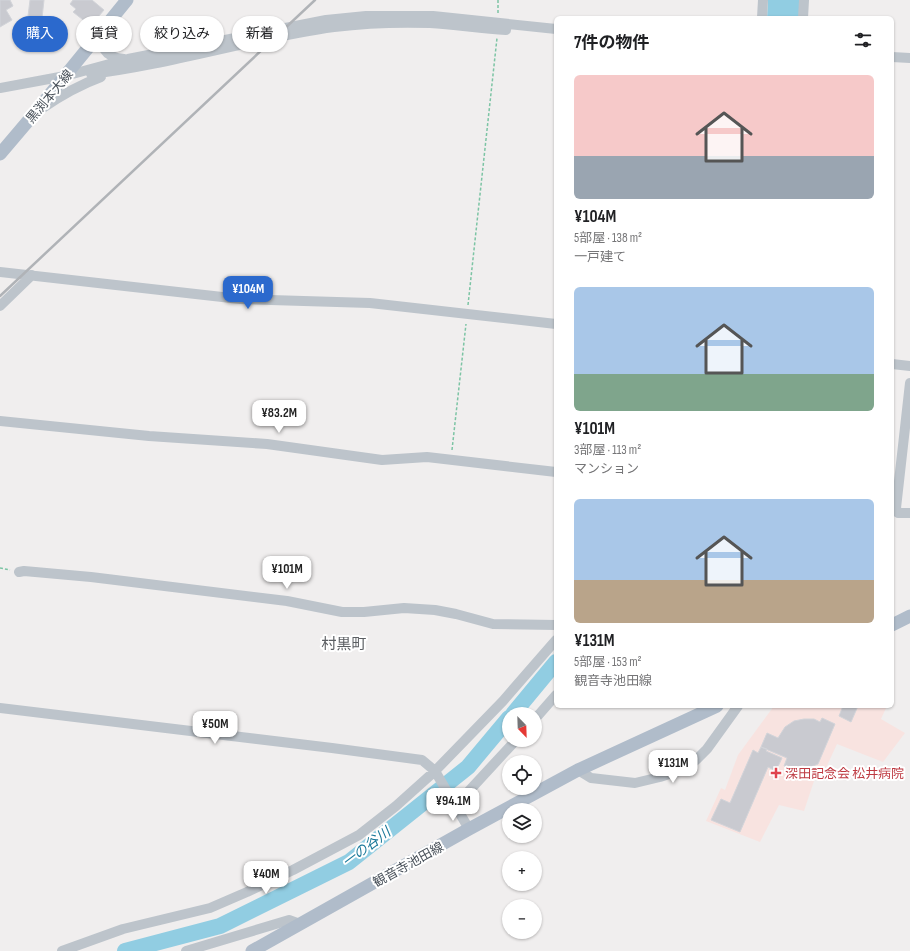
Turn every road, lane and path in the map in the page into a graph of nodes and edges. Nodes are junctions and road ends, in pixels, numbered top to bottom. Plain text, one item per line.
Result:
1 (126, 0) edge
2 (498, 0) edge
3 (763, 0) edge
4 (804, 0) edge
5 (114, 16) edge
6 (762, 16) edge
7 (803, 16) edge
8 (497, 25) junction
9 (554, 29) edge
10 (554, 32) edge
11 (85, 52) joint
12 (107, 52) edge
13 (894, 57) edge
14 (910, 58) edge
15 (128, 64) junction
16 (89, 70) junction
17 (114, 72) junction
18 (65, 76) junction
19 (0, 88) edge
20 (34, 114) junction
21 (0, 154) edge
22 (0, 272) edge
23 (32, 275) junction
24 (0, 306) edge
25 (467, 313) junction
26 (554, 324) edge
27 (894, 364) edge
28 (910, 366) edge
29 (910, 382) edge
30 (0, 421) edge
31 (451, 460) junction
32 (554, 472) edge
33 (910, 513) edge
34 (20, 572) dead end
35 (910, 616) edge
36 (894, 623) edge
37 (554, 625) edge
38 (554, 642) edge
39 (554, 697) edge
40 (0, 708) edge
41 (713, 708) edge
42 (737, 708) edge
43 (542, 711) edge
44 (510, 747) edge
45 (578, 770) junction
46 (435, 771) junction
47 (456, 805) junction
48 (470, 829) junction
49 (300, 924) junction
50 (256, 950) edge
51 (62, 951) edge
52 (186, 951) edge

1 - 5 main road, 黒渕本大線
2 - 8 path
3 - 6 street
4 - 7 street
8 - 9 street
8 - 10 street
8 - 15 street
8 - 15 street
8 - 25 path
11 - 16 street
11 - 18 main road, 黒渕本大線
12 - 15 street
13 - 14 street
15 - 16 street
15 - 17 street
16 - 18 street
17 - 18 street
17 - 20 street
18 - 19 street
18 - 20 main road, 黒渕本大線
20 - 21 main road, 黒渕本大線
22 - 23 street
23 - 24 street
23 - 25 street
25 - 26 street
25 - 31 path
27 - 28 street
29 - 33 street
30 - 31 street
31 - 32 street
34 - 37 street
35 - 36 main road
38 - 46 street
39 - 43 street
40 - 46 street
41 - 45 main road, 観音寺池田線
42 - 45 street
44 - 47 street
45 - 48 main road, 観音寺池田線
46 - 47 street
46 - 51 street
47 - 48 street
48 - 49 main road, 観音寺池田線
49 - 50 main road, 観音寺池田線
49 - 52 street

